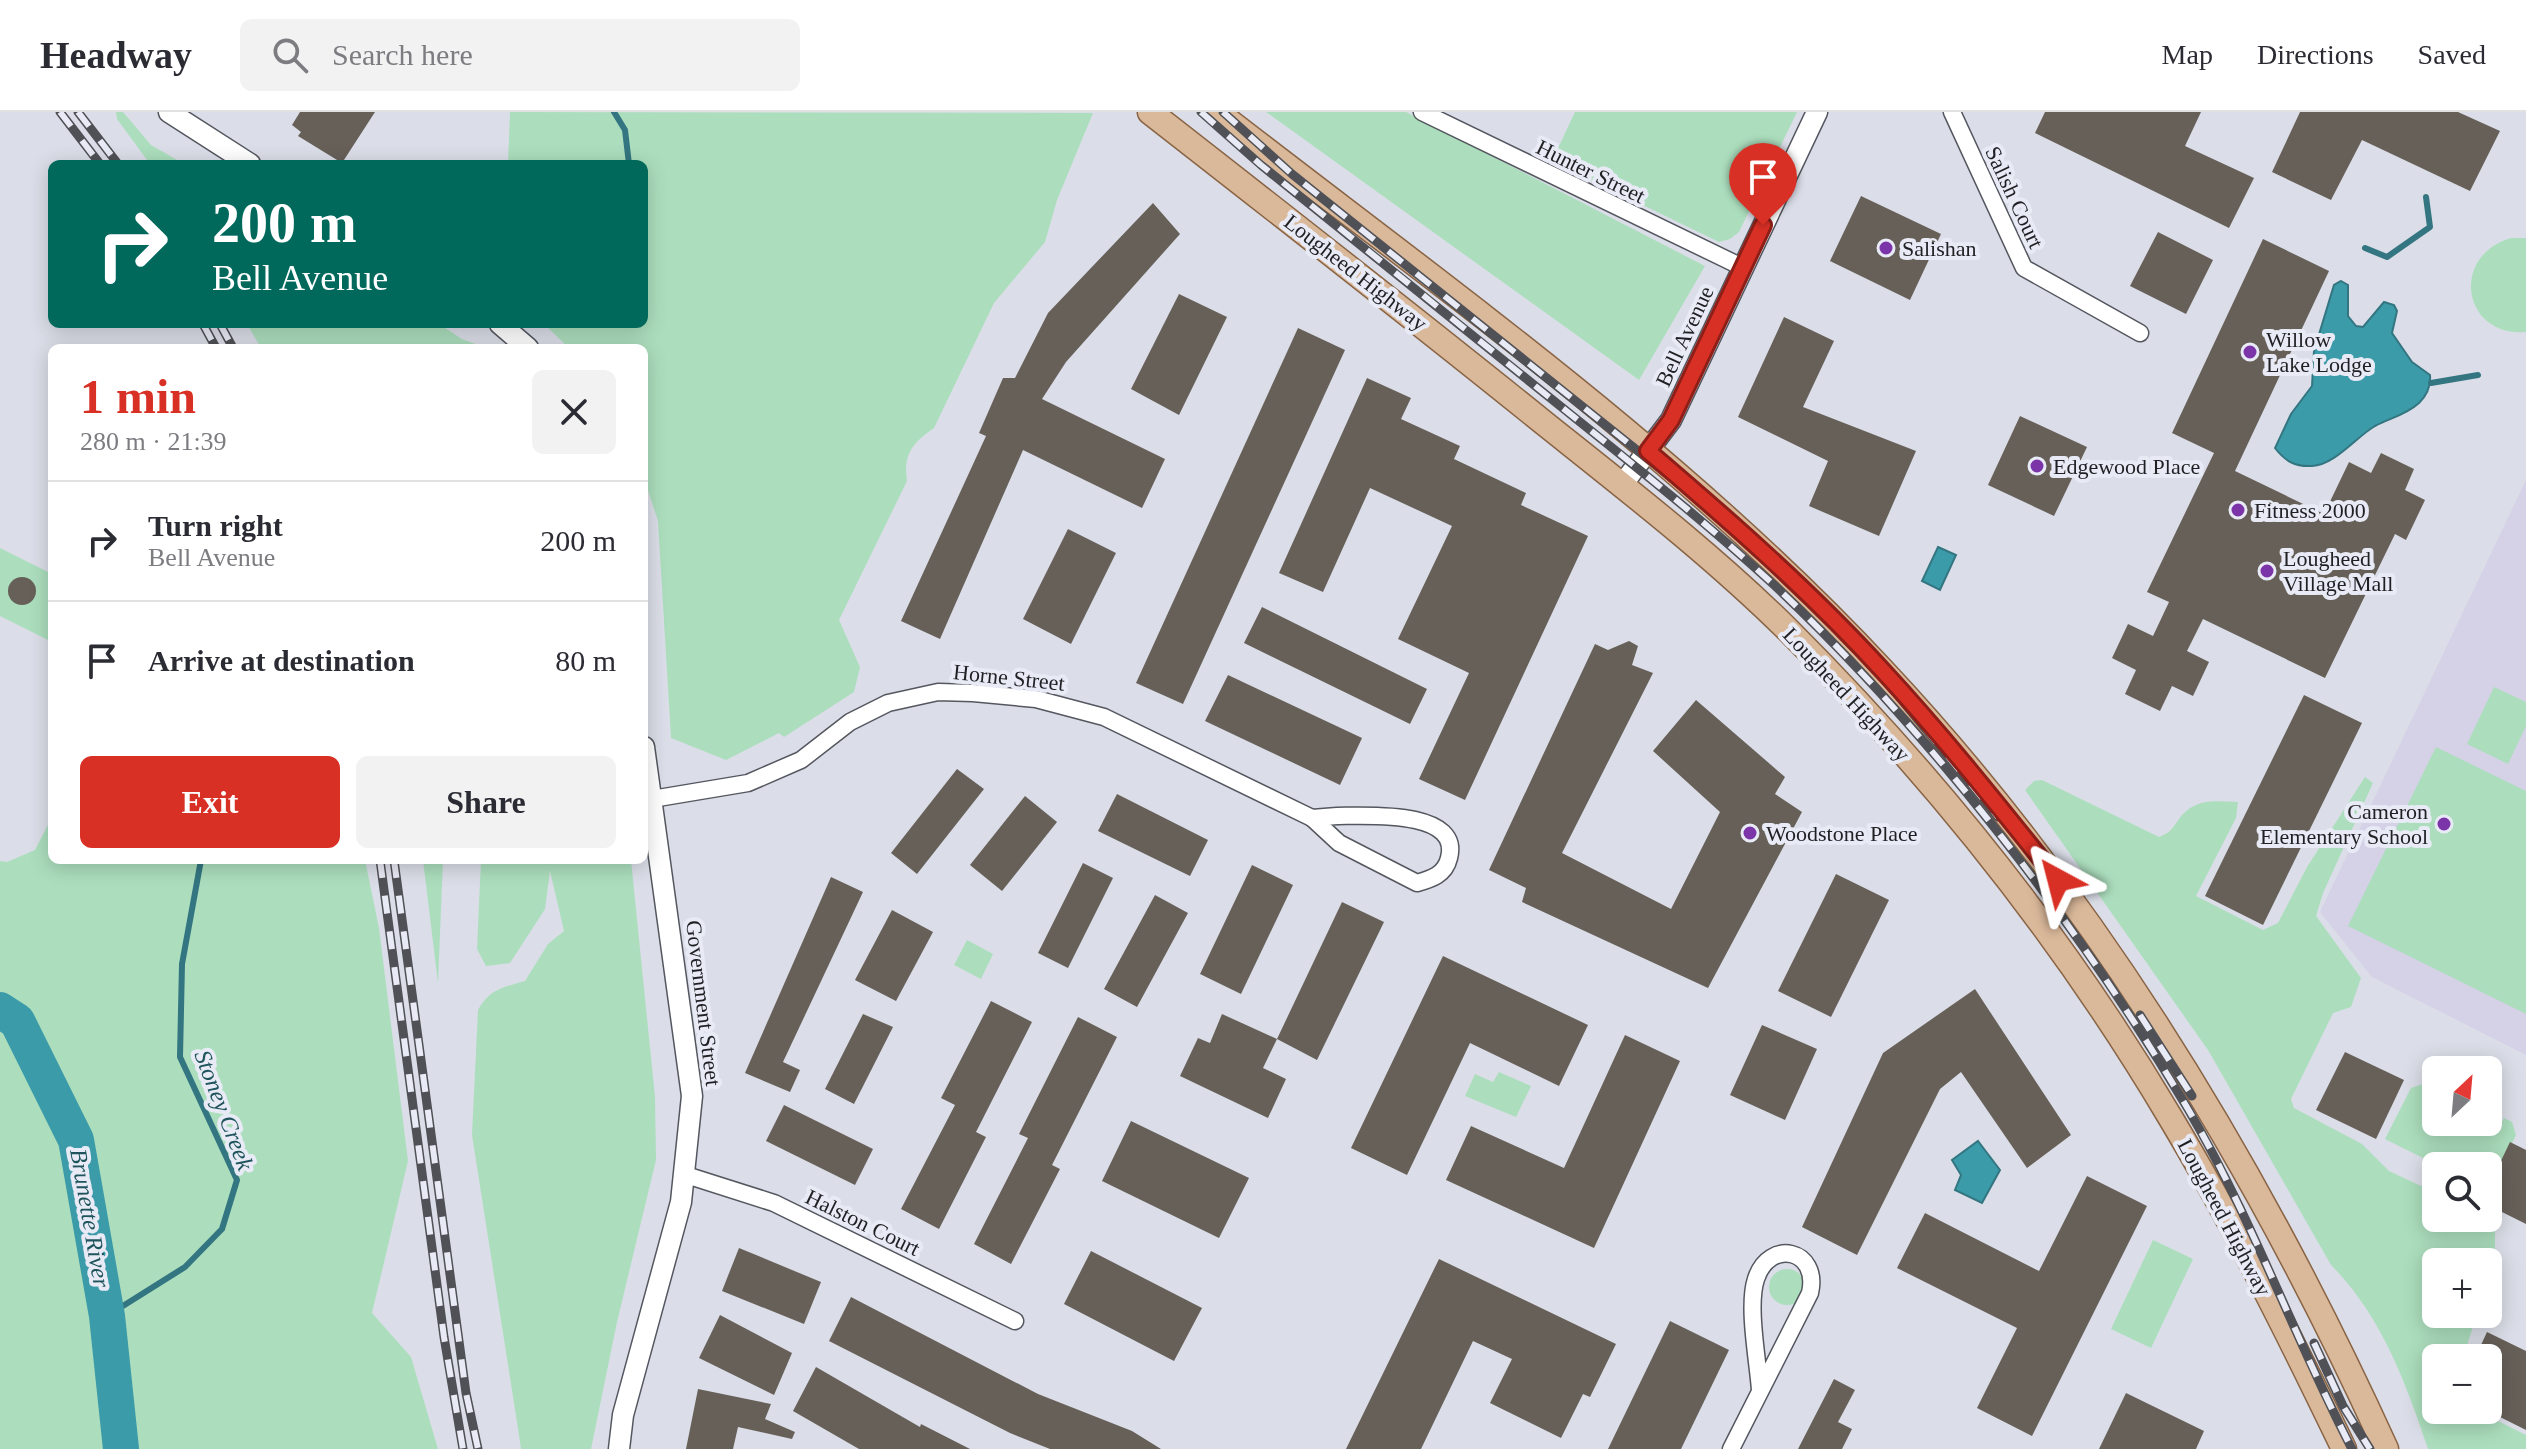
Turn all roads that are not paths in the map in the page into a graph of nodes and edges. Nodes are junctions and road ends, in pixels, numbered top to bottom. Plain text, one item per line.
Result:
1 (169, 112) edge
2 (1150, 112) edge
3 (1217, 112) edge
4 (1422, 112) edge
5 (1817, 112) edge
6 (1952, 112) edge
7 (244, 160) edge
8 (1742, 267) junction
9 (505, 328) edge
10 (2140, 333) dead end
11 (523, 344) edge
12 (1648, 451) junction
13 (1622, 485) junction
14 (648, 773) edge
15 (652, 799) junction
16 (1312, 818) junction
17 (686, 1175) junction
18 (1015, 1321) dead end
19 (1760, 1390) junction
20 (619, 1449) edge
21 (1731, 1449) edge
22 (2344, 1449) edge
23 (2386, 1449) edge

1 - 7 street
2 - 13 main road, Lougheed Highway
3 - 12 main road, Lougheed Highway
4 - 8 street, Hunter Street
5 - 8 street, Bell Avenue
6 - 10 street, Salish Court
8 - 12 street, Bell Avenue
9 - 11 street
12 - 13 street, Bell Avenue
12 - 23 main road, Lougheed Highway
13 - 22 main road, Lougheed Highway
14 - 15 street, Government Street
15 - 16 street, Horne Street
15 - 17 street, Government Street
16 - 16 street, Horne Street
17 - 18 street, Halston Court
17 - 20 street, Government Street
19 - 19 street
19 - 21 street

